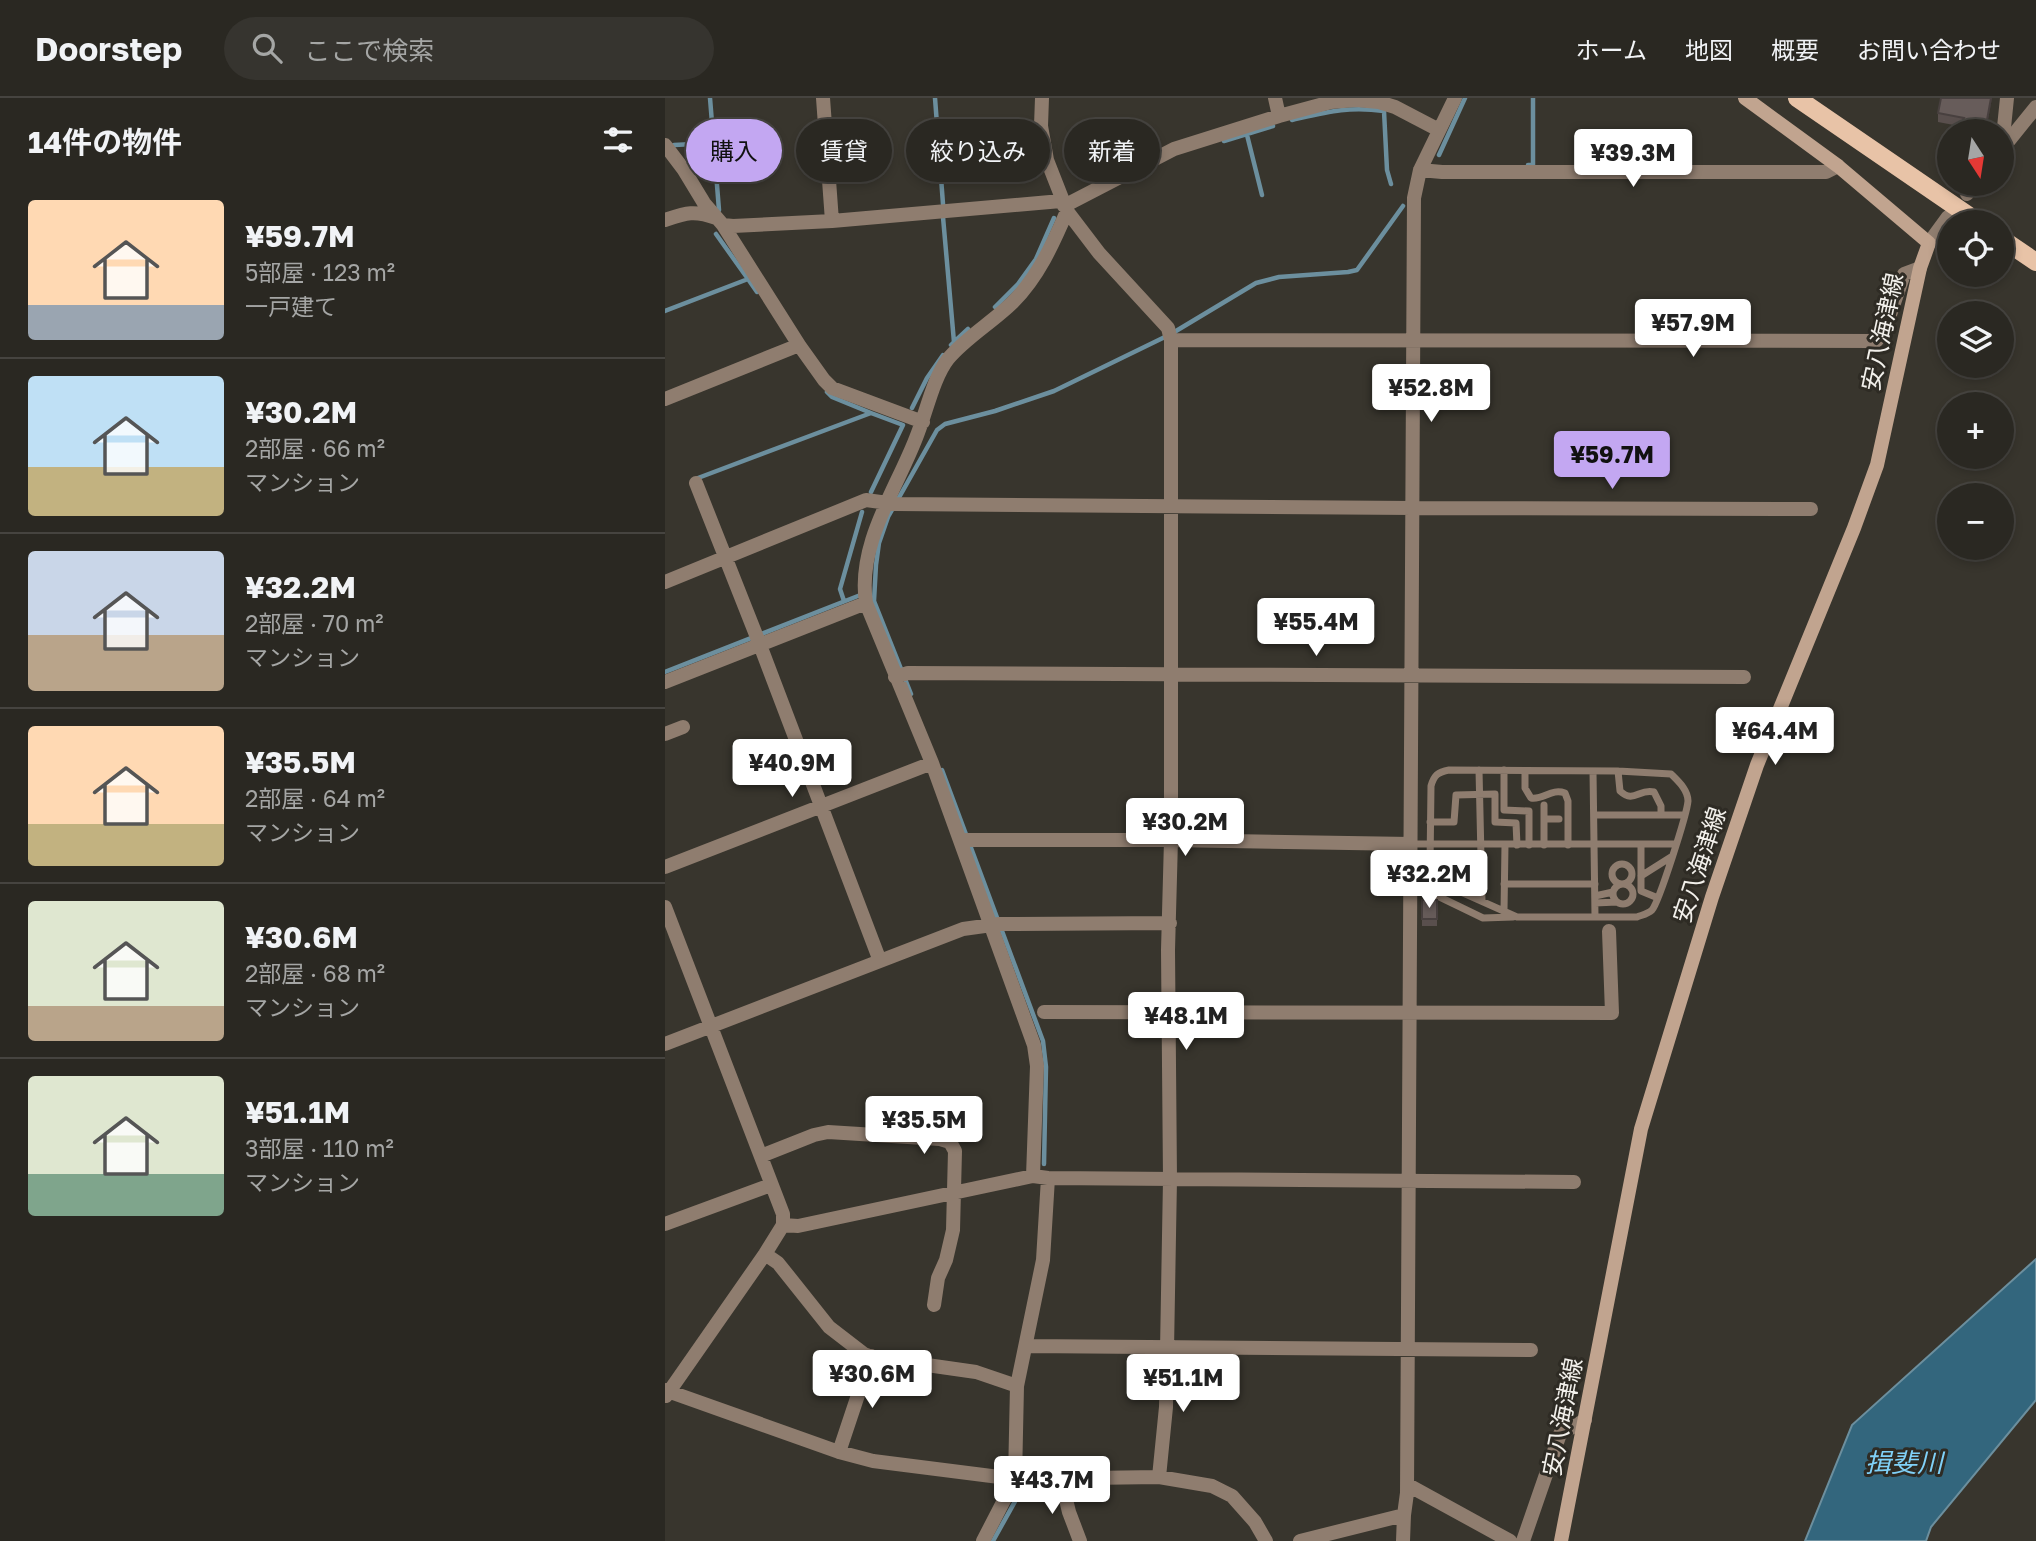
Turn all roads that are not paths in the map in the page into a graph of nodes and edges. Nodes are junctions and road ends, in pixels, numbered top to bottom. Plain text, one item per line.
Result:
1 (823, 98) edge
2 (1042, 98) edge
3 (1275, 98) edge
4 (1455, 98) edge
5 (1745, 98) edge
6 (1797, 98) edge
7 (2007, 98) edge
8 (2036, 107) edge
9 (1279, 116) junction
10 (2005, 119) edge
11 (1439, 130) junction
12 (2014, 134) edge
13 (665, 145) edge
14 (1838, 166) junction
15 (1420, 170) junction
16 (1064, 206) junction
17 (1960, 210) edge
18 (665, 220) edge
19 (832, 221) junction
20 (719, 222) junction
21 (1937, 232) edge
22 (1929, 243) junction
23 (2014, 247) edge
24 (2036, 262) edge
25 (1920, 268) junction
26 (1414, 340) junction
27 (1171, 341) junction
28 (799, 345) junction
29 (665, 399) edge
30 (923, 422) junction
31 (696, 483) dead end
32 (885, 502) junction
33 (1172, 506) junction
34 (1413, 508) junction
35 (1811, 509) dead end
36 (725, 559) junction
37 (665, 582) edge
38 (866, 603) junction
39 (760, 645) junction
40 (1170, 675) junction
41 (1412, 675) junction
42 (895, 677) junction
43 (1744, 677) dead end
44 (665, 682) edge
45 (683, 727) dead end
46 (665, 734) edge
47 (932, 763) junction
48 (1479, 770) junction
49 (1504, 770) junction
50 (1525, 771) junction
51 (1593, 771) junction
52 (1618, 772) junction
53 (1480, 794) junction
54 (1544, 805) dead end
55 (822, 806) junction
56 (1594, 815) junction
57 (1661, 815) junction
58 (1684, 815) junction
59 (1544, 819) junction
60 (1559, 819) dead end
61 (1430, 822) junction
62 (960, 840) junction
63 (1171, 840) junction
64 (1411, 844) junction
65 (1676, 844) junction
66 (1481, 845) junction
67 (1505, 845) junction
68 (1517, 845) junction
69 (1529, 845) junction
70 (1544, 845) junction
71 (1568, 845) junction
72 (1594, 845) junction
73 (1622, 845) junction
74 (1641, 845) junction
75 (1429, 846) junction
76 (1672, 857) junction
77 (1621, 864) junction
78 (665, 867) edge
79 (1641, 876) junction
80 (1504, 884) junction
81 (1595, 884) junction
82 (1623, 884) junction
83 (1421, 888) dead end
84 (1613, 892) junction
85 (1658, 898) junction
86 (1595, 900) junction
87 (1482, 901) junction
88 (1617, 902) junction
89 (665, 907) edge
90 (1503, 911) junction
91 (1595, 916) junction
92 (1517, 917) junction
93 (1170, 923) junction
94 (991, 924) junction
95 (1609, 931) dead end
96 (880, 961) junction
97 (1044, 1012) dead end
98 (1168, 1012) junction
99 (1411, 1012) junction
100 (711, 1025) junction
101 (665, 1044) edge
102 (761, 1156) junction
103 (1033, 1176) junction
104 (1048, 1178) junction
105 (1170, 1179) junction
106 (1410, 1180) junction
107 (1574, 1182) dead end
108 (771, 1185) junction
109 (955, 1192) junction
110 (665, 1224) edge
111 (783, 1225) junction
112 (765, 1254) junction
113 (934, 1305) dead end
114 (1025, 1346) junction
115 (1167, 1348) junction
116 (1409, 1349) junction
117 (1531, 1350) dead end
118 (871, 1356) junction
119 (1017, 1386) junction
120 (666, 1393) edge
121 (1585, 1420) junction
122 (839, 1452) junction
123 (1159, 1477) junction
124 (1015, 1479) junction
125 (1061, 1479) junction
126 (1408, 1485) junction
127 (1404, 1515) junction
128 (983, 1541) edge
129 (1080, 1541) edge
130 (1266, 1541) edge
131 (1300, 1541) edge
132 (1403, 1541) edge
133 (1510, 1541) edge
134 (1523, 1541) edge
135 (1561, 1541) edge

1 - 19 street
2 - 16 street
3 - 9 street
4 - 11 street
5 - 14 main road
6 - 17 main road
7 - 10 street
8 - 12 street
9 - 11 street
9 - 16 street
11 - 15 street
13 - 20 street
14 - 15 street
14 - 22 main road
15 - 26 street
16 - 19 street
16 - 27 street
16 - 30 street
18 - 20 street
19 - 20 street
20 - 28 street
21 - 22 street
22 - 25 main road, 安八海津線
23 - 24 main road
25 - 26 street
25 - 121 main road, 安八海津線
26 - 27 street
26 - 34 street
27 - 33 street
28 - 29 street
28 - 30 street
30 - 32 street
31 - 36 street
32 - 33 street
32 - 36 street
32 - 38 street
33 - 34 street
33 - 40 street
34 - 35 street
34 - 41 street
36 - 37 street
36 - 39 street
38 - 39 street
38 - 42 street
39 - 44 street
39 - 55 street
40 - 41 street
40 - 42 street
40 - 63 street
41 - 43 street
41 - 64 street
42 - 47 street
45 - 46 street
47 - 55 street
47 - 62 street
48 - 49 lane
48 - 53 lane
48 - 61 lane
49 - 50 lane
49 - 69 lane
50 - 51 lane
50 - 71 lane
51 - 52 lane
51 - 56 lane
52 - 57 lane
52 - 58 lane
53 - 61 lane
53 - 66 lane
53 - 68 lane
54 - 59 lane
55 - 78 street
55 - 96 street
56 - 57 lane
56 - 72 lane
57 - 58 lane
58 - 65 lane
59 - 60 lane
59 - 70 lane
61 - 75 lane
62 - 63 street
62 - 94 street
63 - 64 street
63 - 93 street
64 - 75 lane
64 - 99 street
65 - 74 lane
65 - 76 lane
66 - 67 lane
66 - 75 lane
66 - 87 lane
67 - 68 lane
67 - 80 lane
68 - 69 lane
69 - 70 lane
70 - 71 lane
71 - 72 lane
72 - 73 lane
72 - 81 lane
73 - 74 lane
73 - 77 lane
74 - 79 lane
75 - 87 lane
76 - 79 lane
76 - 85 lane
77 - 82 lane
77 - 82 lane
79 - 85 lane
80 - 81 lane
80 - 90 lane
81 - 86 lane
82 - 84 lane
82 - 88 lane
83 - 92 lane
84 - 86 lane
84 - 88 lane
85 - 91 lane
86 - 88 lane
86 - 91 lane
87 - 90 lane
89 - 100 street
90 - 92 lane
91 - 92 lane
93 - 94 street
93 - 98 street
94 - 96 street
94 - 103 street
95 - 99 street
96 - 100 street
97 - 98 street
98 - 99 street
98 - 105 street
99 - 106 street
100 - 101 street
100 - 102 street
102 - 108 street
102 - 109 street
103 - 104 street
103 - 109 street
104 - 105 street
104 - 114 street
105 - 106 street
105 - 115 street
106 - 107 street
106 - 116 street
108 - 110 street
108 - 111 street
109 - 111 street
109 - 113 street
111 - 112 street
112 - 118 street
112 - 120 street
114 - 115 street
114 - 119 street
115 - 116 street
115 - 123 street
116 - 117 street
116 - 126 street
118 - 119 street
118 - 122 street
119 - 124 street
120 - 122 street
121 - 134 street
121 - 135 main road, 安八海津線
122 - 124 street
123 - 125 street
123 - 130 street
124 - 125 street
124 - 128 street
125 - 129 street
126 - 127 street
126 - 133 street
127 - 131 street
127 - 132 street

